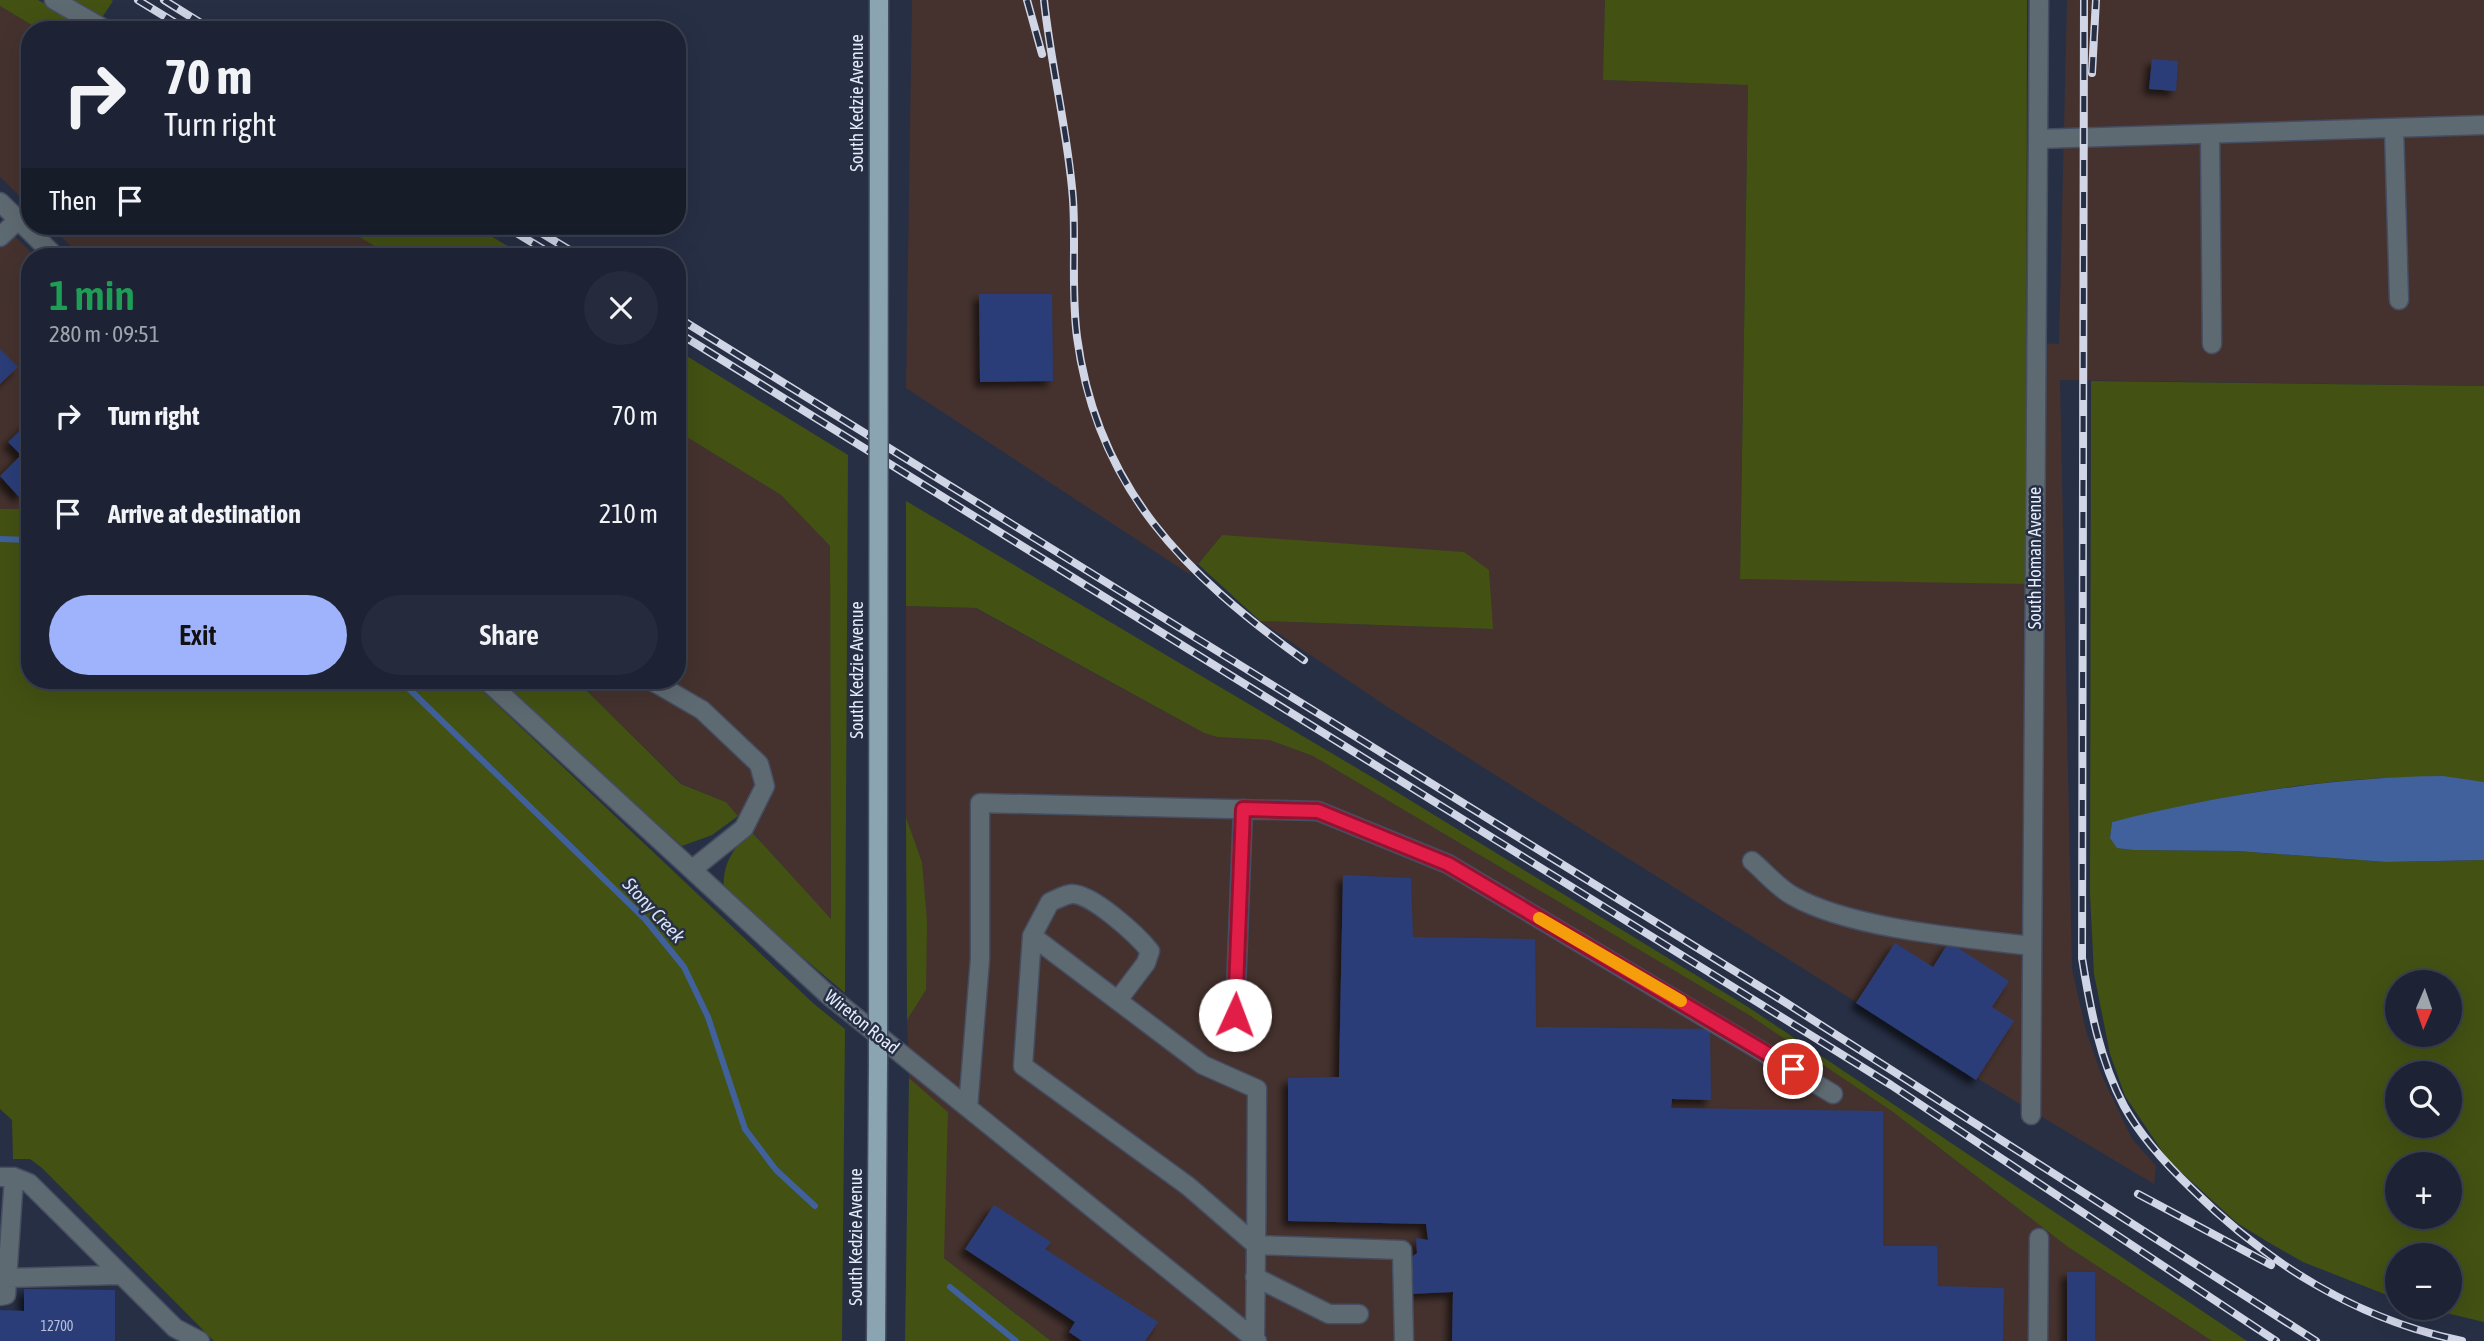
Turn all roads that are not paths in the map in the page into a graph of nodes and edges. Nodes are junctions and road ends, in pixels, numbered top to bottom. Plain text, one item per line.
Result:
1 (54, 0) edge
2 (878, 0) edge
3 (2039, 0) edge
4 (90, 21) edge
5 (2484, 125) edge
6 (2393, 128) junction
7 (2210, 134) junction
8 (2038, 139) junction
9 (0, 202) edge
10 (18, 220) junction
11 (21, 223) edge
12 (33, 235) edge
13 (0, 237) edge
14 (47, 248) edge
15 (2399, 300) dead end
16 (2212, 344) dead end
17 (496, 689) edge
18 (666, 689) edge
19 (1243, 809) junction
20 (1752, 861) dead end
21 (694, 868) junction
22 (1032, 936) junction
23 (2032, 946) junction
24 (1118, 1000) junction
25 (1235, 1015) dead end
26 (1833, 1094) dead end
27 (968, 1108) junction
28 (2031, 1115) dead end
29 (7, 1177) edge
30 (2039, 1238) dead end
31 (1256, 1245) junction
32 (4, 1248) edge
33 (118, 1275) junction
34 (1255, 1277) junction
35 (7, 1278) junction
36 (0, 1296) edge
37 (1359, 1314) dead end
38 (1256, 1340) edge
39 (200, 1341) edge
40 (876, 1341) edge
41 (1404, 1341) edge
42 (2038, 1341) edge

1 - 4 street
2 - 40 main road, South Kedzie Avenue, bridge
3 - 8 street, South Homan Avenue
5 - 6 street
6 - 7 street
6 - 15 street
7 - 8 street
7 - 16 street
8 - 23 street, South Homan Avenue
9 - 10 street
10 - 11 street
10 - 13 street
12 - 14 street
17 - 21 street, Wireton Road
18 - 21 street
19 - 25 street
19 - 26 street
19 - 27 street
20 - 23 street
21 - 27 street, Wireton Road
22 - 24 street
22 - 24 street
22 - 31 street
23 - 28 street, South Homan Avenue
24 - 31 street
27 - 38 street, Wireton Road
29 - 32 street
29 - 33 street
30 - 42 street
31 - 34 street
31 - 41 street
32 - 35 street
33 - 35 street
33 - 39 street
34 - 37 street
34 - 38 street
35 - 36 street

